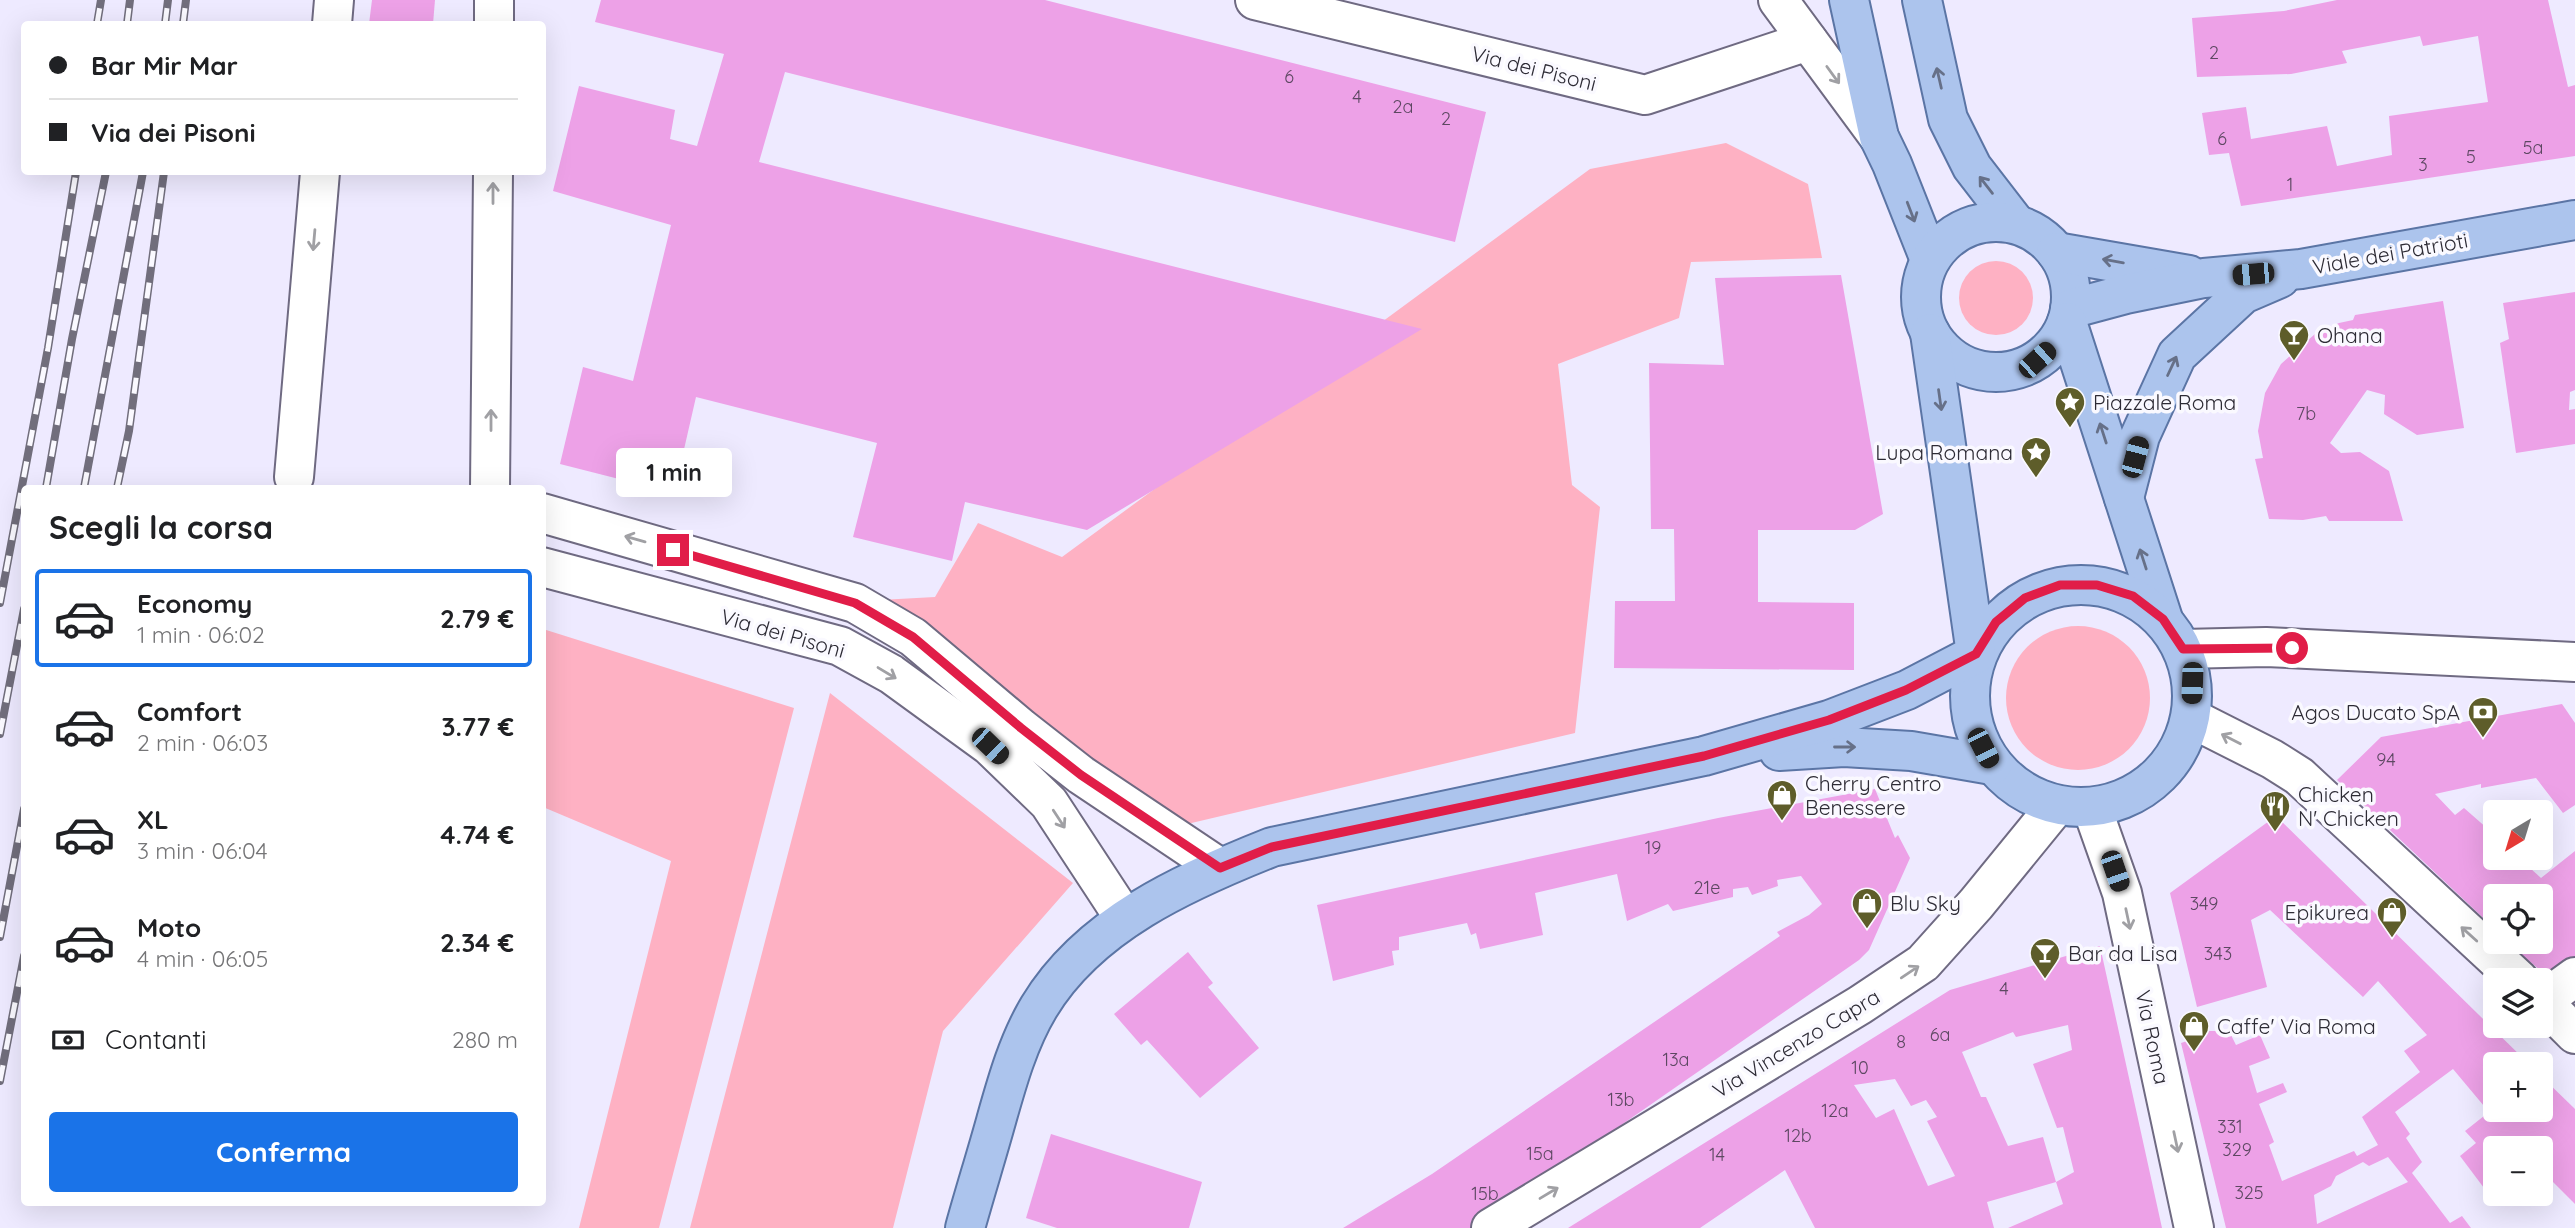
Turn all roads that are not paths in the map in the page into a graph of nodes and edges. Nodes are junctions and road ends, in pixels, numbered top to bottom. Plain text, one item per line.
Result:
1 (334, 0) edge
2 (494, 0) edge
3 (1255, 0) edge
4 (1778, 0) edge
5 (1849, 0) edge
6 (1922, 0) edge
7 (332, 21) edge
8 (494, 21) edge
9 (1808, 41) junction
10 (1879, 137) junction
11 (320, 175) edge
12 (493, 175) edge
13 (2575, 220) edge
14 (2016, 224) junction
15 (2056, 252) junction
16 (1930, 260) junction
17 (2301, 269) junction
18 (2204, 278) junction
19 (2069, 316) junction
20 (1930, 333) junction
21 (294, 477) dead end
22 (491, 485) edge
23 (2124, 498) junction
24 (546, 514) edge
25 (546, 568) edge
26 (2173, 634) junction
27 (1976, 654) junction
28 (2575, 662) edge
29 (2191, 719) junction
30 (1704, 756) junction
31 (1992, 765) junction
32 (2074, 807) junction
33 (1220, 868) junction
34 (1125, 919) junction
35 (2506, 968) edge
36 (2575, 977) edge
37 (2553, 986) edge
38 (2553, 1013) edge
39 (2575, 1034) edge
40 (965, 1228) edge
41 (1491, 1228) edge
42 (2194, 1228) edge

1 - 7 street
2 - 8 street
3 - 9 street, Via dei Pisoni
4 - 9 street
5 - 10 main road
14 -> 6 main road
9 -> 10 street
10 -> 16 main road
11 -> 21 street
22 -> 12 street
13 - 17 main road, Viale dei Patrioti
14 - 15 main road
14 - 16 main road
18 -> 15 main road, Viale dei Patrioti
15 - 19 main road
16 - 20 main road
17 - 18 main road, Viale dei Patrioti
23 -> 17 main road
18 - 19 main road, Viale dei Patrioti
19 - 20 main road
23 -> 19 main road
20 -> 27 main road
26 -> 23 main road
33 -> 24 street
25 -> 34 street, Via dei Pisoni
26 - 27 main road
26 - 28 street
26 - 29 main road
27 - 30 main road
27 - 31 main road
29 - 32 main road
35 -> 29 street
30 -> 31 main road
30 - 33 main road
31 - 32 main road
41 -> 32 street, Via Vincenzo Capra
32 -> 42 street, Via Roma
33 - 34 main road
34 - 40 main road
36 - 37 street
38 - 39 street

